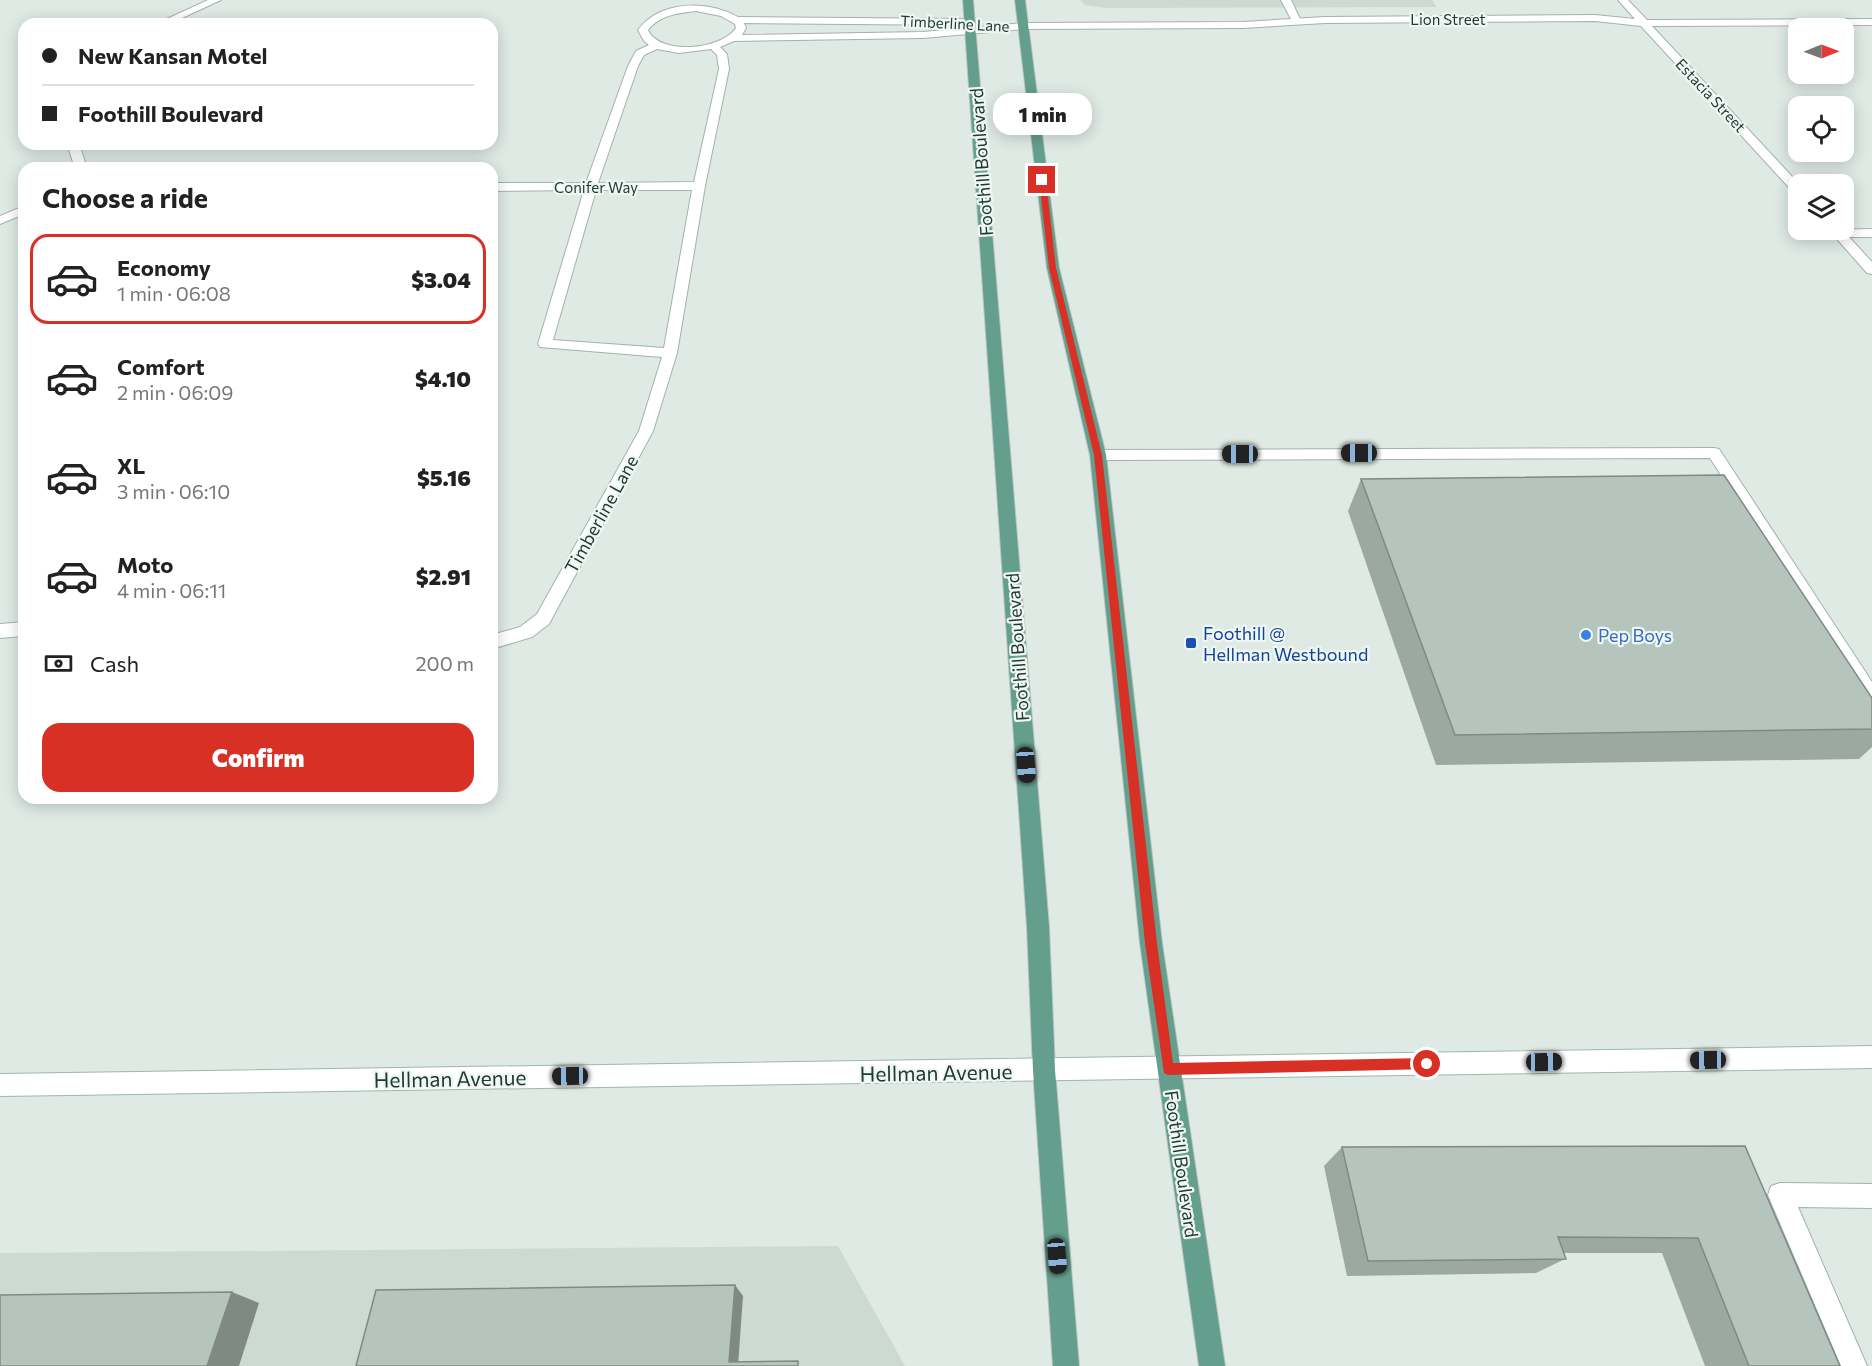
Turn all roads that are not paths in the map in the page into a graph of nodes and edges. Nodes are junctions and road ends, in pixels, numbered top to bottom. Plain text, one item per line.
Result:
1 (216, 0) edge
2 (968, 0) edge
3 (1020, 0) edge
4 (1286, 0) edge
5 (1623, 0) edge
6 (735, 5) dead end
7 (723, 12) junction
8 (175, 18) edge
9 (736, 20) junction
10 (1296, 21) junction
11 (1872, 22) edge
12 (1644, 23) junction
13 (970, 26) junction
14 (1024, 26) junction
15 (732, 38) junction
16 (657, 45) junction
17 (713, 46) junction
18 (1788, 179) edge
19 (699, 186) junction
20 (498, 187) edge
21 (591, 187) junction
22 (18, 212) edge
23 (0, 220) edge
24 (1854, 232) edge
25 (1872, 233) edge
26 (1844, 240) edge
27 (1872, 270) edge
28 (670, 353) junction
29 (1098, 455) junction
30 (18, 630) edge
31 (0, 631) edge
32 (498, 640) edge
33 (1872, 697) edge
34 (1872, 1057) edge
35 (1168, 1069) junction
36 (1044, 1070) junction
37 (0, 1084) edge
38 (1872, 1196) edge
39 (1066, 1366) edge
40 (1212, 1366) edge
41 (1854, 1366) edge

1 - 8 street
2 - 13 main road, Foothill Boulevard
3 - 14 main road, Foothill Boulevard
4 - 10 street
5 - 12 street, Estacia Street
6 - 7 street
7 - 9 street
7 - 16 street
9 - 13 street, Timberline Lane
9 - 15 street
10 - 12 street, Lion Street
10 - 14 street, Lion Street
11 - 12 street, Lion Street
12 - 18 street, Estacia Street
13 - 14 street, Timberline Lane
13 - 15 street, Timberline Lane
13 - 36 main road, Foothill Boulevard
14 - 29 main road, Foothill Boulevard
15 - 17 street
16 - 17 street
16 - 21 street
17 - 19 street, Timberline Lane
19 - 21 street, Conifer Way
19 - 28 street, Timberline Lane
20 - 21 street, Conifer Way
21 - 28 street
22 - 23 street
24 - 25 street
26 - 27 street
28 - 32 street, Timberline Lane
29 - 33 street
29 - 35 main road, Foothill Boulevard
30 - 31 street
34 - 35 street, Hellman Avenue
35 - 36 street, Hellman Avenue
35 - 40 main road, Foothill Boulevard
36 - 37 street, Hellman Avenue
36 - 39 main road, Foothill Boulevard
38 - 41 street

